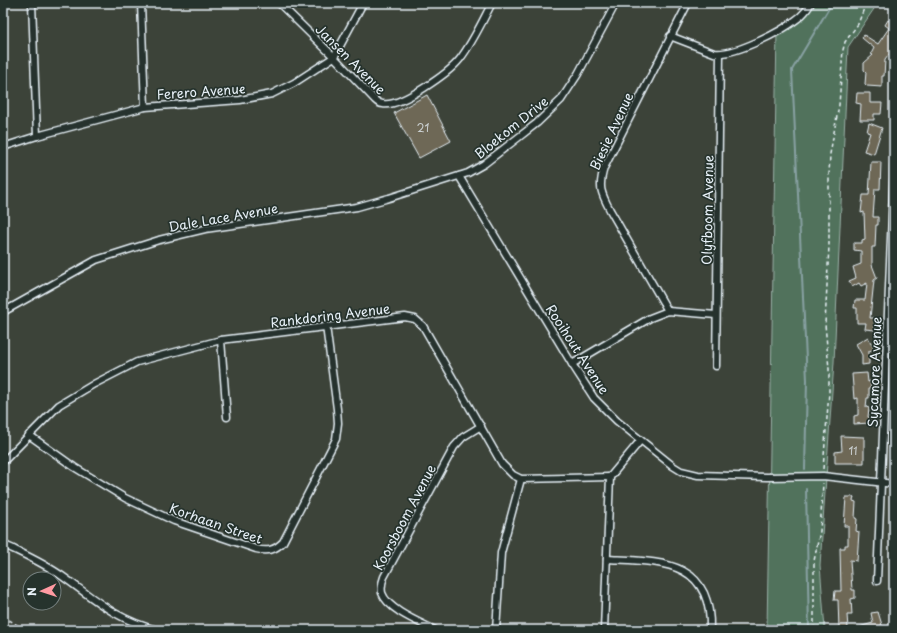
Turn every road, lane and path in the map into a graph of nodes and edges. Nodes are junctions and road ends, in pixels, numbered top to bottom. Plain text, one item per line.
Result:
1 (32, 3) edge
2 (141, 3) edge
3 (280, 3) edge
4 (363, 3) edge
5 (492, 3) edge
6 (616, 3) edge
7 (688, 3) edge
8 (811, 3) edge
9 (866, 3) edge
10 (670, 36) junction
11 (720, 54) junction
12 (334, 57) junction
13 (145, 107) junction
14 (37, 136) junction
15 (3, 147) edge
16 (894, 165) edge
17 (459, 176) junction
18 (668, 310) junction
19 (3, 312) edge
20 (716, 315) junction
21 (326, 326) junction
22 (221, 340) junction
23 (572, 364) junction
24 (716, 366) dead end
25 (227, 417) dead end
26 (481, 426) junction
27 (29, 435) junction
28 (640, 441) junction
29 (3, 462) edge
30 (823, 476) junction
31 (610, 477) junction
32 (521, 479) junction
33 (880, 483) junction
34 (894, 484) edge
35 (3, 544) edge
36 (607, 559) junction
37 (877, 581) dead end
38 (3, 616) edge
39 (24, 630) edge
40 (156, 630) edge
41 (434, 630) edge
42 (496, 630) edge
43 (604, 630) edge
44 (710, 630) edge
45 (814, 630) edge

1 - 14 street
2 - 13 street
3 - 12 street, Jansen Avenue
4 - 12 street, Ferero Avenue
5 - 12 street, Jansen Avenue
6 - 17 street, Bloekom Drive
7 - 10 street, Biesie Avenue
8 - 11 street
9 - 30 path
10 - 11 street
10 - 18 street, Biesie Avenue
11 - 20 street, Olyfboom Avenue
12 - 13 street, Ferero Avenue
13 - 14 street, Ferero Avenue
14 - 15 street, Ferero Avenue
16 - 33 street, Sycamore Avenue
17 - 19 street, Dale Lace Avenue
17 - 23 street, Rooihout Avenue
18 - 20 street
18 - 23 street
20 - 24 street, Olyfboom Avenue
21 - 22 street, Rankdoring Avenue
21 - 26 street, Rankdoring Avenue
21 - 27 street, Korhaan Street
22 - 25 street
22 - 27 street, Rankdoring Avenue
23 - 28 street, Rooihout Avenue
26 - 32 street, Rankdoring Avenue
26 - 41 street, Koorsboom Avenue
27 - 29 street, Rankdoring Avenue
28 - 30 street, Rooihout Avenue
28 - 31 street
30 - 33 street, Rooihout Avenue
30 - 45 path
31 - 32 street
31 - 36 street
32 - 42 street
33 - 34 street, Rooihout Avenue
33 - 37 street, Sycamore Avenue
35 - 40 street
36 - 43 street
36 - 44 street
38 - 39 path

